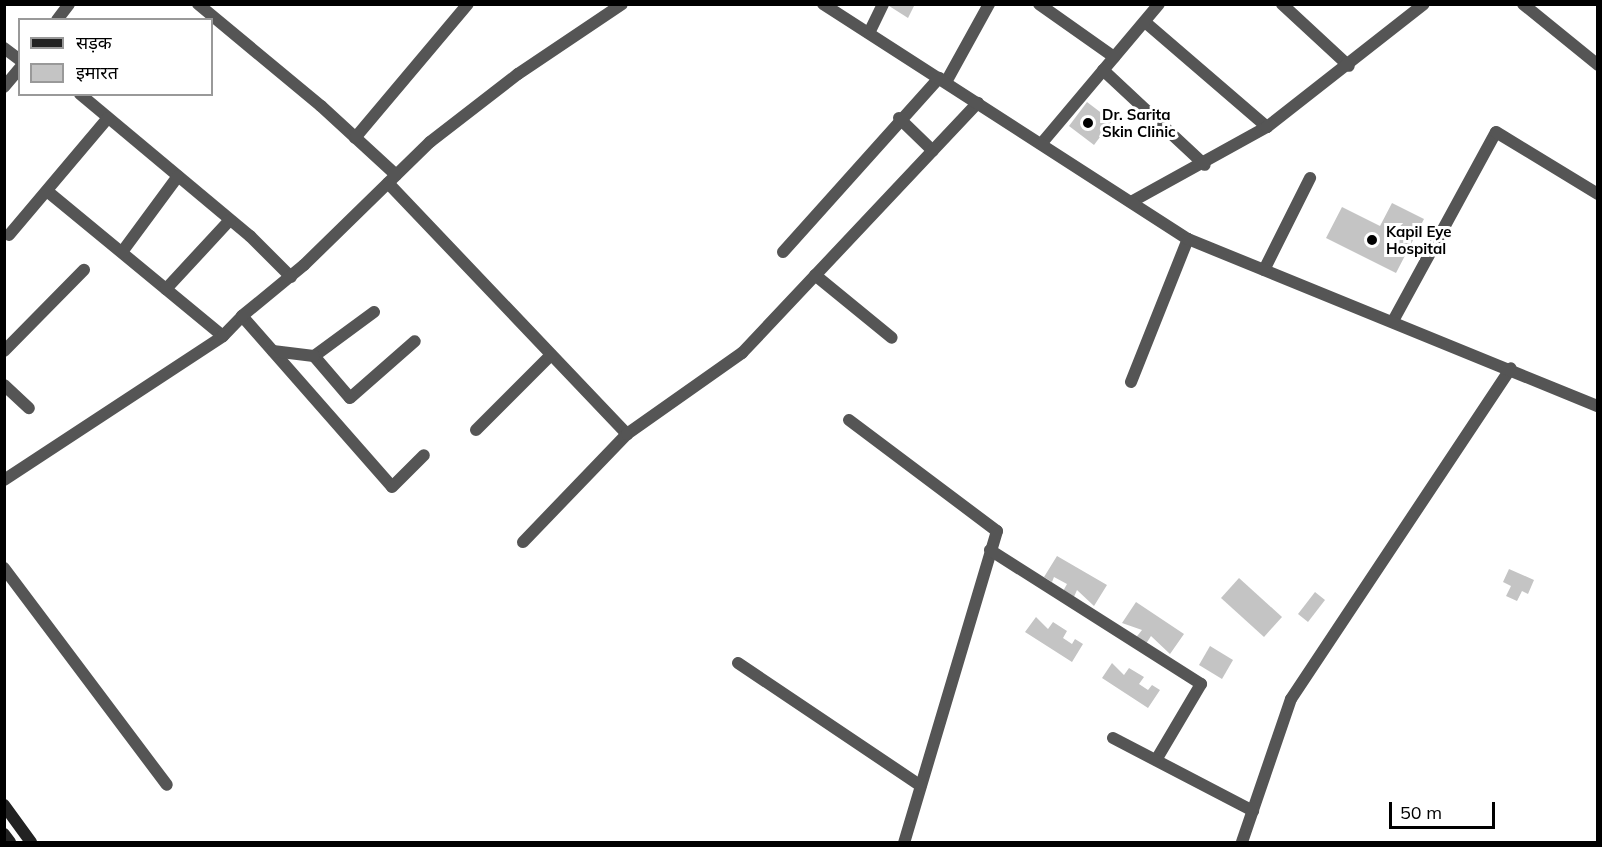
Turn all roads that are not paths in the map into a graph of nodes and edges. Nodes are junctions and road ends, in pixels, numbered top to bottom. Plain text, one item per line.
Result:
1 (468, 4) edge
2 (622, 4) edge
3 (823, 4) edge
4 (884, 4) edge
5 (989, 4) edge
6 (1039, 4) edge
7 (1159, 4) edge
8 (1282, 4) edge
9 (1523, 4) edge
10 (68, 5) edge
11 (1422, 5) edge
12 (202, 6) edge
13 (58, 18) edge
14 (1144, 22) junction
15 (869, 33) junction
16 (4, 48) edge
17 (1114, 57) junction
18 (18, 58) edge
19 (1598, 65) edge
20 (1349, 66) junction
21 (18, 70) edge
22 (1103, 70) junction
23 (942, 80) junction
24 (4, 87) edge
25 (83, 96) edge
26 (978, 103) junction
27 (108, 118) junction
28 (899, 118) junction
29 (1267, 127) junction
30 (355, 138) junction
31 (1041, 144) junction
32 (933, 151) junction
33 (1205, 165) junction
34 (178, 176) junction
35 (1310, 178) dead end
36 (392, 179) junction
37 (47, 191) junction
38 (1598, 194) edge
39 (1131, 202) junction
40 (230, 220) junction
41 (9, 235) dead end
42 (1188, 239) junction
43 (122, 252) junction
44 (783, 252) dead end
45 (84, 270) dead end
46 (1264, 270) junction
47 (815, 275) junction
48 (291, 277) junction
49 (166, 289) junction
50 (374, 312) dead end
51 (242, 316) junction
52 (1393, 321) junction
53 (223, 336) junction
54 (892, 338) dead end
55 (415, 341) dead end
56 (4, 351) edge
57 (273, 351) junction
58 (551, 355) junction
59 (314, 356) junction
60 (1511, 368) junction
61 (1131, 382) dead end
62 (4, 385) edge
63 (1598, 406) edge
64 (29, 408) dead end
65 (849, 420) dead end
66 (476, 430) dead end
67 (627, 434) junction
68 (424, 456) dead end
69 (4, 480) edge
70 (523, 542) dead end
71 (990, 550) junction
72 (4, 568) edge
73 (738, 663) dead end
74 (1113, 738) dead end
75 (1156, 760) junction
76 (167, 785) dead end
77 (921, 786) junction
78 (4, 806) edge
79 (1252, 812) junction
80 (4, 834) edge
81 (1245, 842) edge
82 (10, 843) edge
83 (31, 843) edge
84 (904, 843) edge

1 - 30 street
2 - 36 street
3 - 15 street
4 - 15 street
5 - 23 street
6 - 17 street
7 - 14 street
8 - 20 street
9 - 19 street
10 - 13 street
11 - 20 street
12 - 30 street
14 - 17 street
14 - 29 street
15 - 23 street
16 - 18 street
17 - 22 street
20 - 29 street
21 - 24 street
22 - 31 street
22 - 33 street
23 - 26 street
23 - 28 street
25 - 27 street
26 - 31 street
26 - 32 street
27 - 34 street
27 - 37 street
28 - 32 street
28 - 44 street
29 - 33 street
30 - 36 street
31 - 39 street
32 - 47 street
33 - 39 street
34 - 40 street
34 - 43 street
35 - 46 street
36 - 48 street
36 - 58 street
37 - 41 street
37 - 43 street
38 - 52 street
39 - 42 street
40 - 48 street
40 - 49 street
42 - 46 street
42 - 61 street
43 - 49 street
45 - 56 street
46 - 52 street
47 - 54 street
47 - 67 street
48 - 51 street
49 - 53 street
50 - 59 street
51 - 53 street
51 - 57 street
52 - 60 street
53 - 69 street
55 - 59 street
57 - 59 street
57 - 68 street
58 - 66 street
58 - 67 street
60 - 63 street
60 - 79 street
62 - 64 street
65 - 71 street
67 - 70 street
71 - 75 street
71 - 77 street
72 - 76 street
73 - 77 street
74 - 75 street
75 - 79 street
77 - 84 street
78 - 83 main road
79 - 81 street
80 - 82 main road

